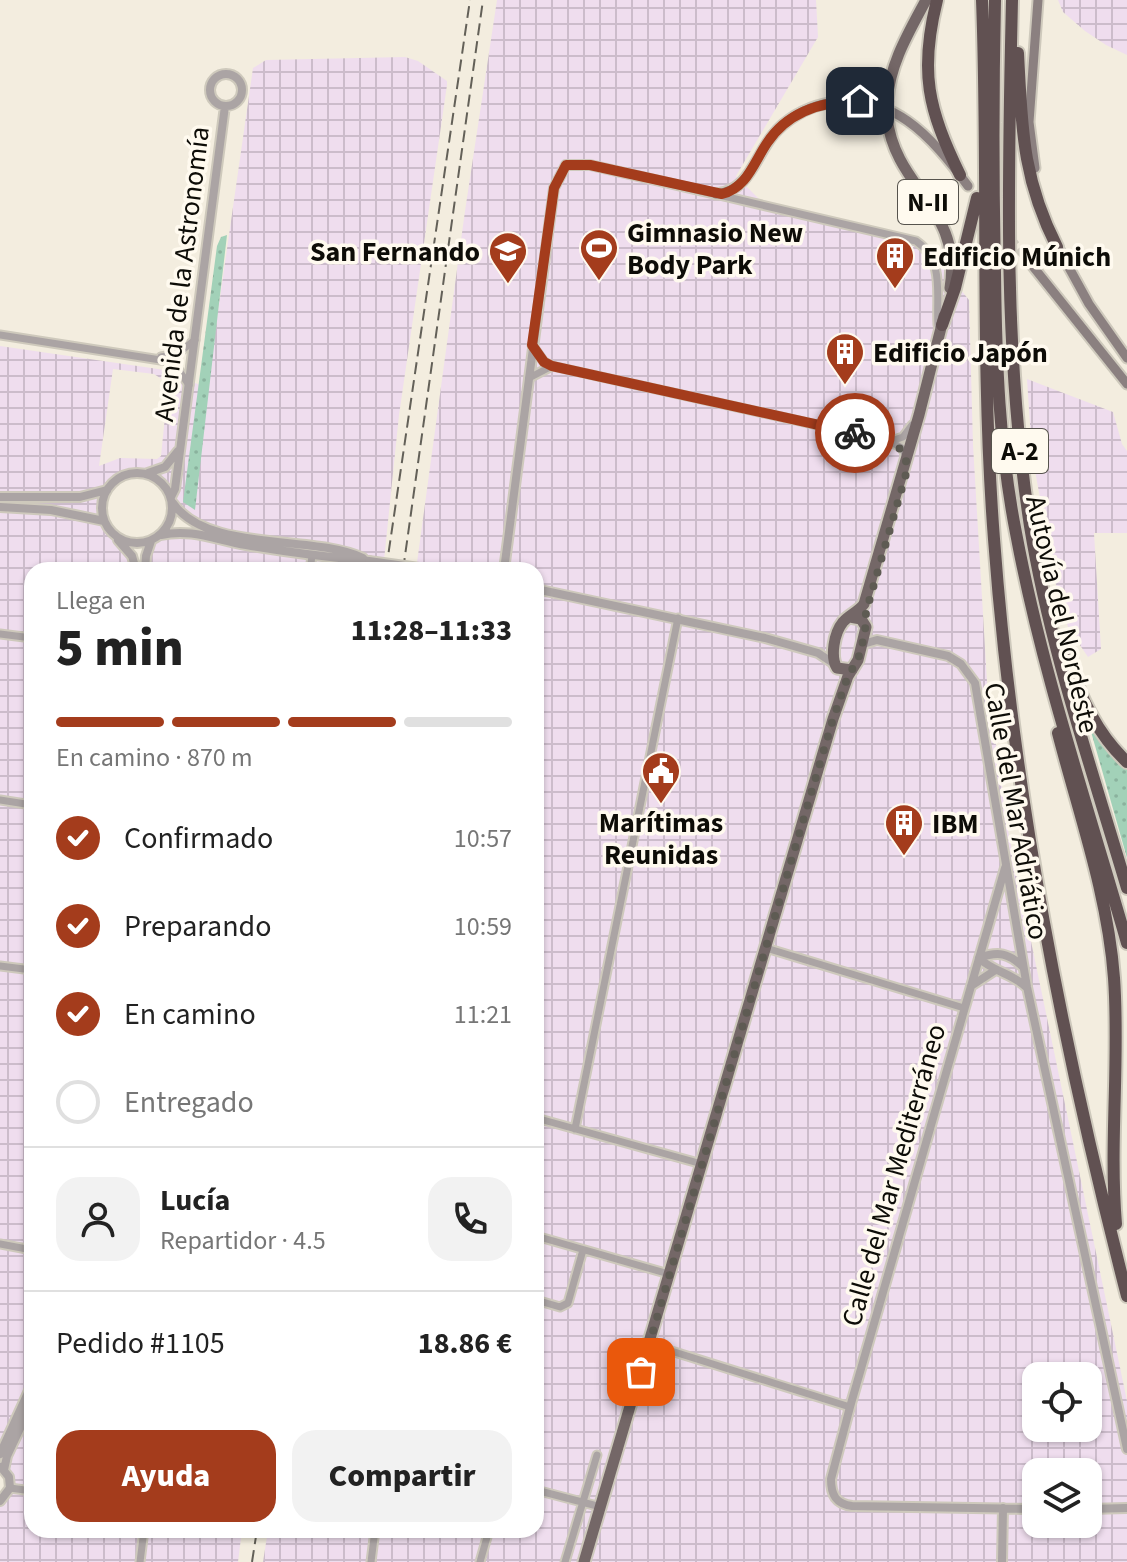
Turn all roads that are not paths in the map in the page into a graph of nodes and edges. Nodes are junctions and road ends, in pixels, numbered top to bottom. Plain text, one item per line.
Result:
1 (926, 0) edge
2 (937, 0) edge
3 (982, 0) edge
4 (995, 0) edge
5 (1014, 0) edge
6 (1038, 0) edge
7 (225, 106) junction
8 (983, 107) junction
9 (960, 175) junction
10 (968, 186) dead end
11 (716, 194) junction
12 (1057, 247) junction
13 (1027, 259) tunnel mouth
14 (940, 331) junction
15 (0, 335) edge
16 (195, 340) junction
17 (532, 345) junction
18 (155, 358) junction
19 (1127, 358) edge
20 (552, 366) junction
21 (528, 379) junction
22 (1127, 384) edge
23 (189, 385) junction
24 (919, 415) junction
25 (889, 441) junction
26 (180, 447) junction
27 (906, 457) junction
28 (144, 474) junction
29 (107, 490) junction
30 (0, 497) edge
31 (171, 500) junction
32 (0, 507) edge
33 (104, 521) junction
34 (1031, 529) junction
35 (160, 535) junction
36 (115, 536) junction
37 (151, 541) junction
38 (295, 545) junction
39 (332, 550) junction
40 (312, 556) junction
41 (369, 561) junction
42 (134, 562) edge
43 (146, 562) edge
44 (311, 562) edge
45 (376, 562) edge
46 (505, 562) edge
47 (544, 591) edge
48 (850, 617) junction
49 (678, 618) junction
50 (866, 626) junction
51 (0, 634) edge
52 (24, 637) edge
53 (863, 644) junction
54 (835, 645) junction
55 (918, 649) junction
56 (1042, 652) junction
57 (818, 653) junction
58 (835, 666) junction
59 (852, 670) junction
60 (833, 719) junction
61 (1127, 762) edge
62 (0, 800) edge
63 (24, 804) edge
64 (1006, 865) junction
65 (1127, 888) edge
66 (1127, 943) edge
67 (766, 948) junction
68 (979, 958) junction
69 (0, 966) edge
70 (1023, 967) junction
71 (24, 969) edge
72 (994, 971) junction
73 (971, 986) junction
74 (1027, 987) junction
75 (964, 1008) junction
76 (544, 1120) edge
77 (575, 1129) junction
78 (702, 1164) junction
79 (544, 1238) edge
80 (0, 1244) edge
81 (24, 1248) edge
82 (583, 1250) junction
83 (1120, 1270) junction
84 (669, 1274) junction
85 (1127, 1296) edge
86 (544, 1302) edge
87 (649, 1344) junction
88 (24, 1402) edge
89 (850, 1407) junction
90 (24, 1420) edge
91 (1127, 1449) edge
92 (0, 1454) edge
93 (597, 1455) dead end
94 (2, 1468) edge
95 (10, 1488) junction
96 (24, 1490) edge
97 (544, 1492) edge
98 (0, 1501) edge
99 (583, 1502) junction
100 (601, 1507) junction
101 (1003, 1508) junction
102 (1127, 1508) edge
103 (1022, 1509) edge
104 (1102, 1509) edge
105 (143, 1538) edge
106 (374, 1538) edge
107 (487, 1538) edge
108 (140, 1562) edge
109 (371, 1562) edge
110 (480, 1562) edge
111 (565, 1562) edge
112 (584, 1562) edge
113 (1002, 1562) edge

1 - 14 main road, N-II, bridge
2 - 9 highway
3 - 8 highway
4 - 56 highway, Autovía del Nordeste / A-2
5 - 12 highway
5 - 34 highway, Autovía del Nordeste / A-2
6 - 12 main road
7 - 7 street
7 - 16 street, Avenida de la Astronomía
8 - 14 highway
8 - 83 highway
9 - 10 main road
9 - 11 main road
11 - 14 street
11 - 17 street
12 - 19 main road
13 - 22 main road
14 - 24 main road, N-II
15 - 18 street
16 - 18 street
16 - 23 street, Avenida de la Astronomía
17 - 20 street
17 - 21 street
18 - 23 street
20 - 21 street
20 - 25 street
21 - 46 street
23 - 26 street, Avenida de la Astronomía
24 - 25 street
24 - 27 main road, N-II
25 - 27 street
26 - 28 street, Avenida de la Astronomía
26 - 31 street, Avenida de la Astronomía
27 - 48 main road, N-II
27 - 50 street, N-II
28 - 29 street
28 - 31 street
29 - 30 street
29 - 33 street
31 - 35 street
31 - 38 street
32 - 33 street
33 - 36 street
34 - 61 highway
34 - 65 highway, Autovía del Nordeste / A-2
35 - 37 street
35 - 40 street
36 - 37 street
36 - 42 street
37 - 43 street
38 - 39 street
38 - 40 street
39 - 40 street
39 - 41 street
40 - 41 street
40 - 44 street
41 - 45 street, bridge
47 - 49 street
48 - 50 main road
48 - 54 main road, N-II
49 - 57 street
49 - 77 street
50 - 53 main road, N-II
50 - 55 street, Calle del Mar Adriático
51 - 52 street
53 - 55 street, Calle del Mar Adriático
53 - 59 main road, N-II
54 - 57 street
54 - 58 main road, N-II
55 - 64 street, Calle del Mar Adriático
56 - 66 highway, Autovía del Nordeste / A-2
56 - 83 highway
57 - 58 street
58 - 59 main road
58 - 60 main road, N-II
59 - 60 main road, N-II
60 - 67 main road, N-II
62 - 63 street
64 - 68 street, Calle del Mar Mediterráneo
64 - 70 street, Calle del Mar Adriático
67 - 75 street
67 - 78 main road, N-II
68 - 70 street, Calle del Mar Adriático
68 - 72 street, Calle del Mar Adriático
68 - 73 street, Calle del Mar Mediterráneo
69 - 71 street
70 - 74 street, Calle del Mar Adriático
72 - 73 street, Calle del Mar Adriático
72 - 74 street, Calle del Mar Adriático
73 - 75 street, Calle del Mar Mediterráneo
74 - 91 street, Calle del Mar Adriático
75 - 89 street, Calle del Mar Mediterráneo
76 - 77 street
77 - 78 street
78 - 84 main road, N-II
79 - 82 street
80 - 81 street
82 - 84 street
82 - 86 street
83 - 85 highway
84 - 87 main road, N-II
87 - 89 street
87 - 100 main road, N-II
88 - 92 street
89 - 101 street, Calle del Mar Mediterráneo
90 - 94 street
93 - 99 street
94 - 95 street
95 - 96 street
95 - 98 street
97 - 99 street
99 - 100 street
99 - 111 street
100 - 112 main road, N-II
101 - 103 street
101 - 113 street
102 - 104 street
105 - 108 street
106 - 109 street
107 - 110 street

